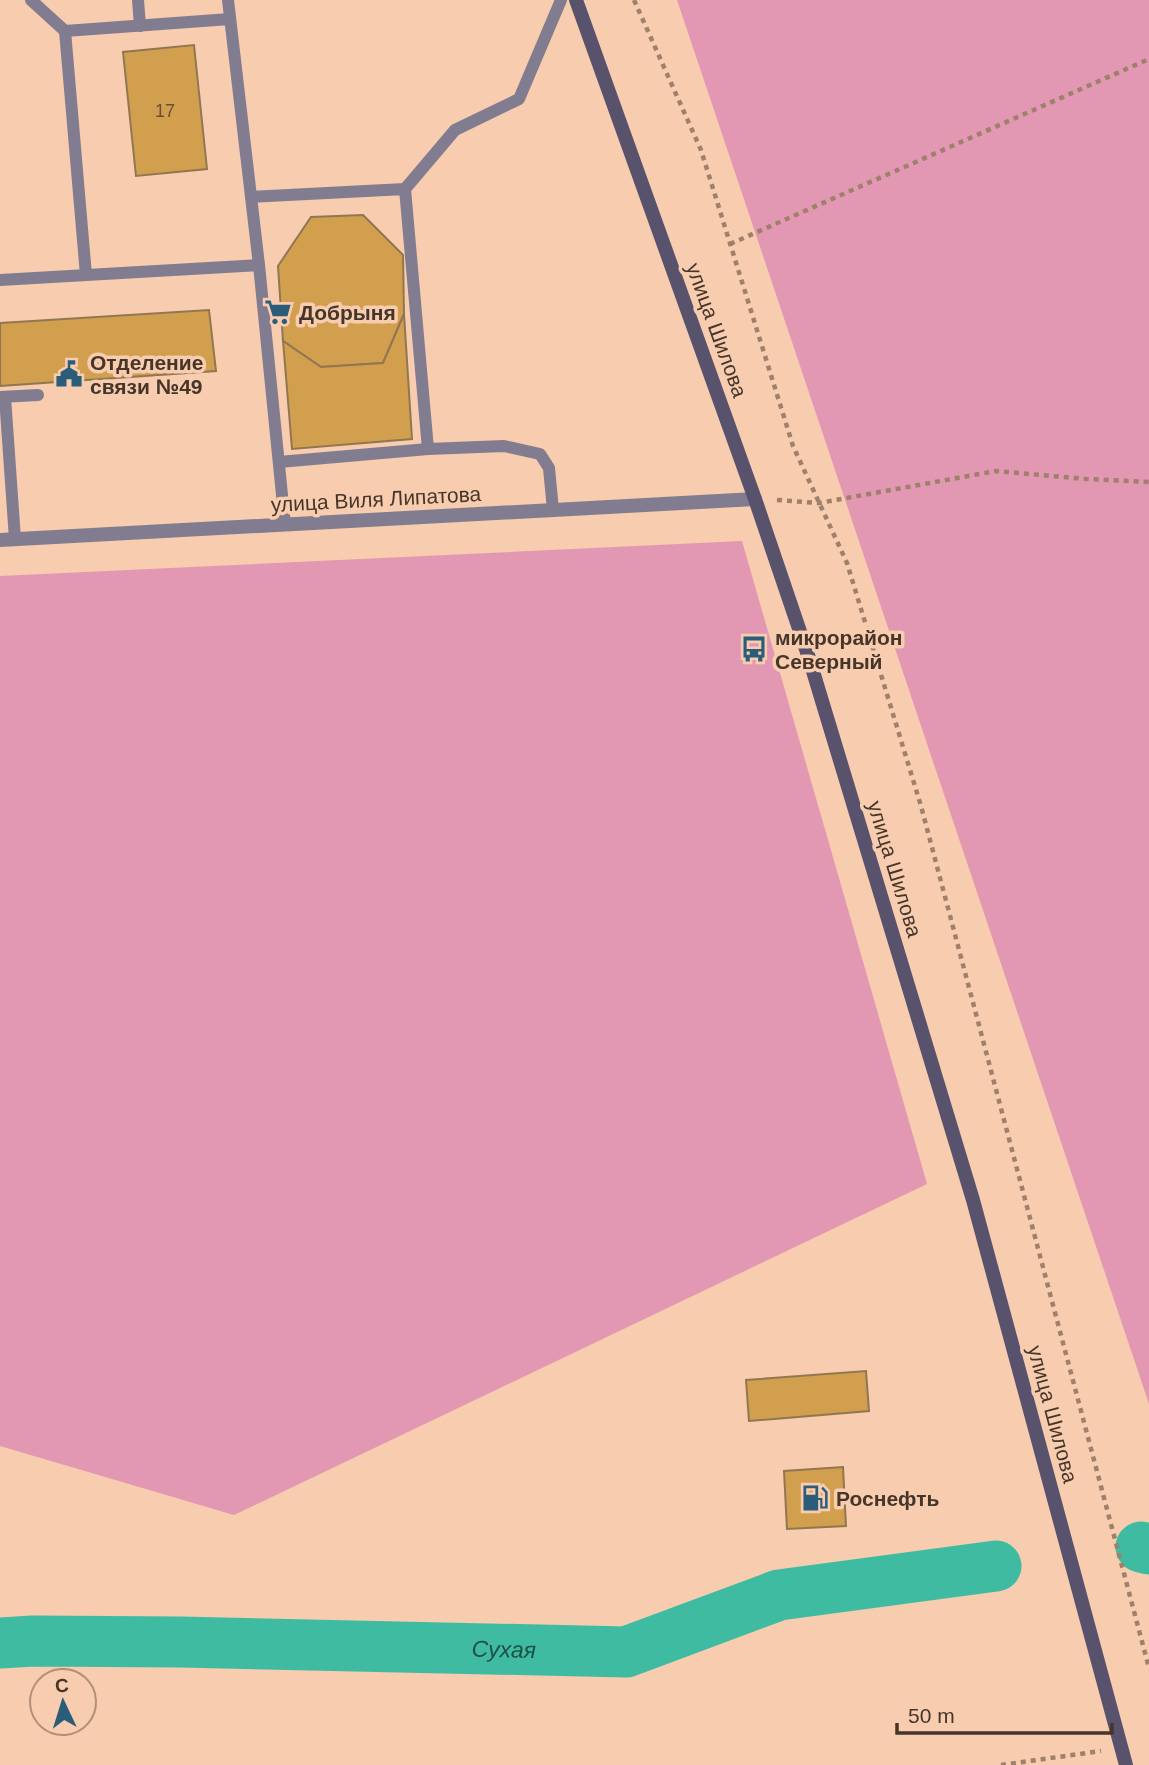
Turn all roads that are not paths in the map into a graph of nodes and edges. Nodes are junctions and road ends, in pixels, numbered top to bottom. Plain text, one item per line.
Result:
1 (31, 0) edge
2 (138, 0) edge
3 (228, 0) edge
4 (561, 0) edge
5 (576, 0) edge
6 (230, 19) junction
7 (140, 26) junction
8 (65, 32) junction
9 (405, 189) junction
10 (251, 197) junction
11 (259, 265) junction
12 (86, 275) junction
13 (0, 280) edge
14 (38, 395) dead end
15 (2, 397) edge
16 (428, 449) junction
17 (279, 462) junction
18 (755, 499) junction
19 (553, 510) junction
20 (285, 525) junction
21 (7, 540) edge
22 (1126, 1765) edge

1 - 8 lane
2 - 7 lane
3 - 6 lane
4 - 9 lane
5 - 18 main road, улица Шилова
6 - 7 lane
6 - 10 lane
7 - 8 lane
8 - 12 lane
9 - 10 lane
9 - 16 lane
10 - 11 lane
11 - 12 lane
11 - 17 lane
12 - 13 lane
14 - 15 lane
15 - 21 lane
16 - 17 lane
16 - 19 lane
17 - 20 lane
18 - 19 street, улица Виля Липатова
18 - 22 main road, улица Шилова
19 - 20 street, улица Виля Липатова
20 - 21 street, улица Виля Липатова

